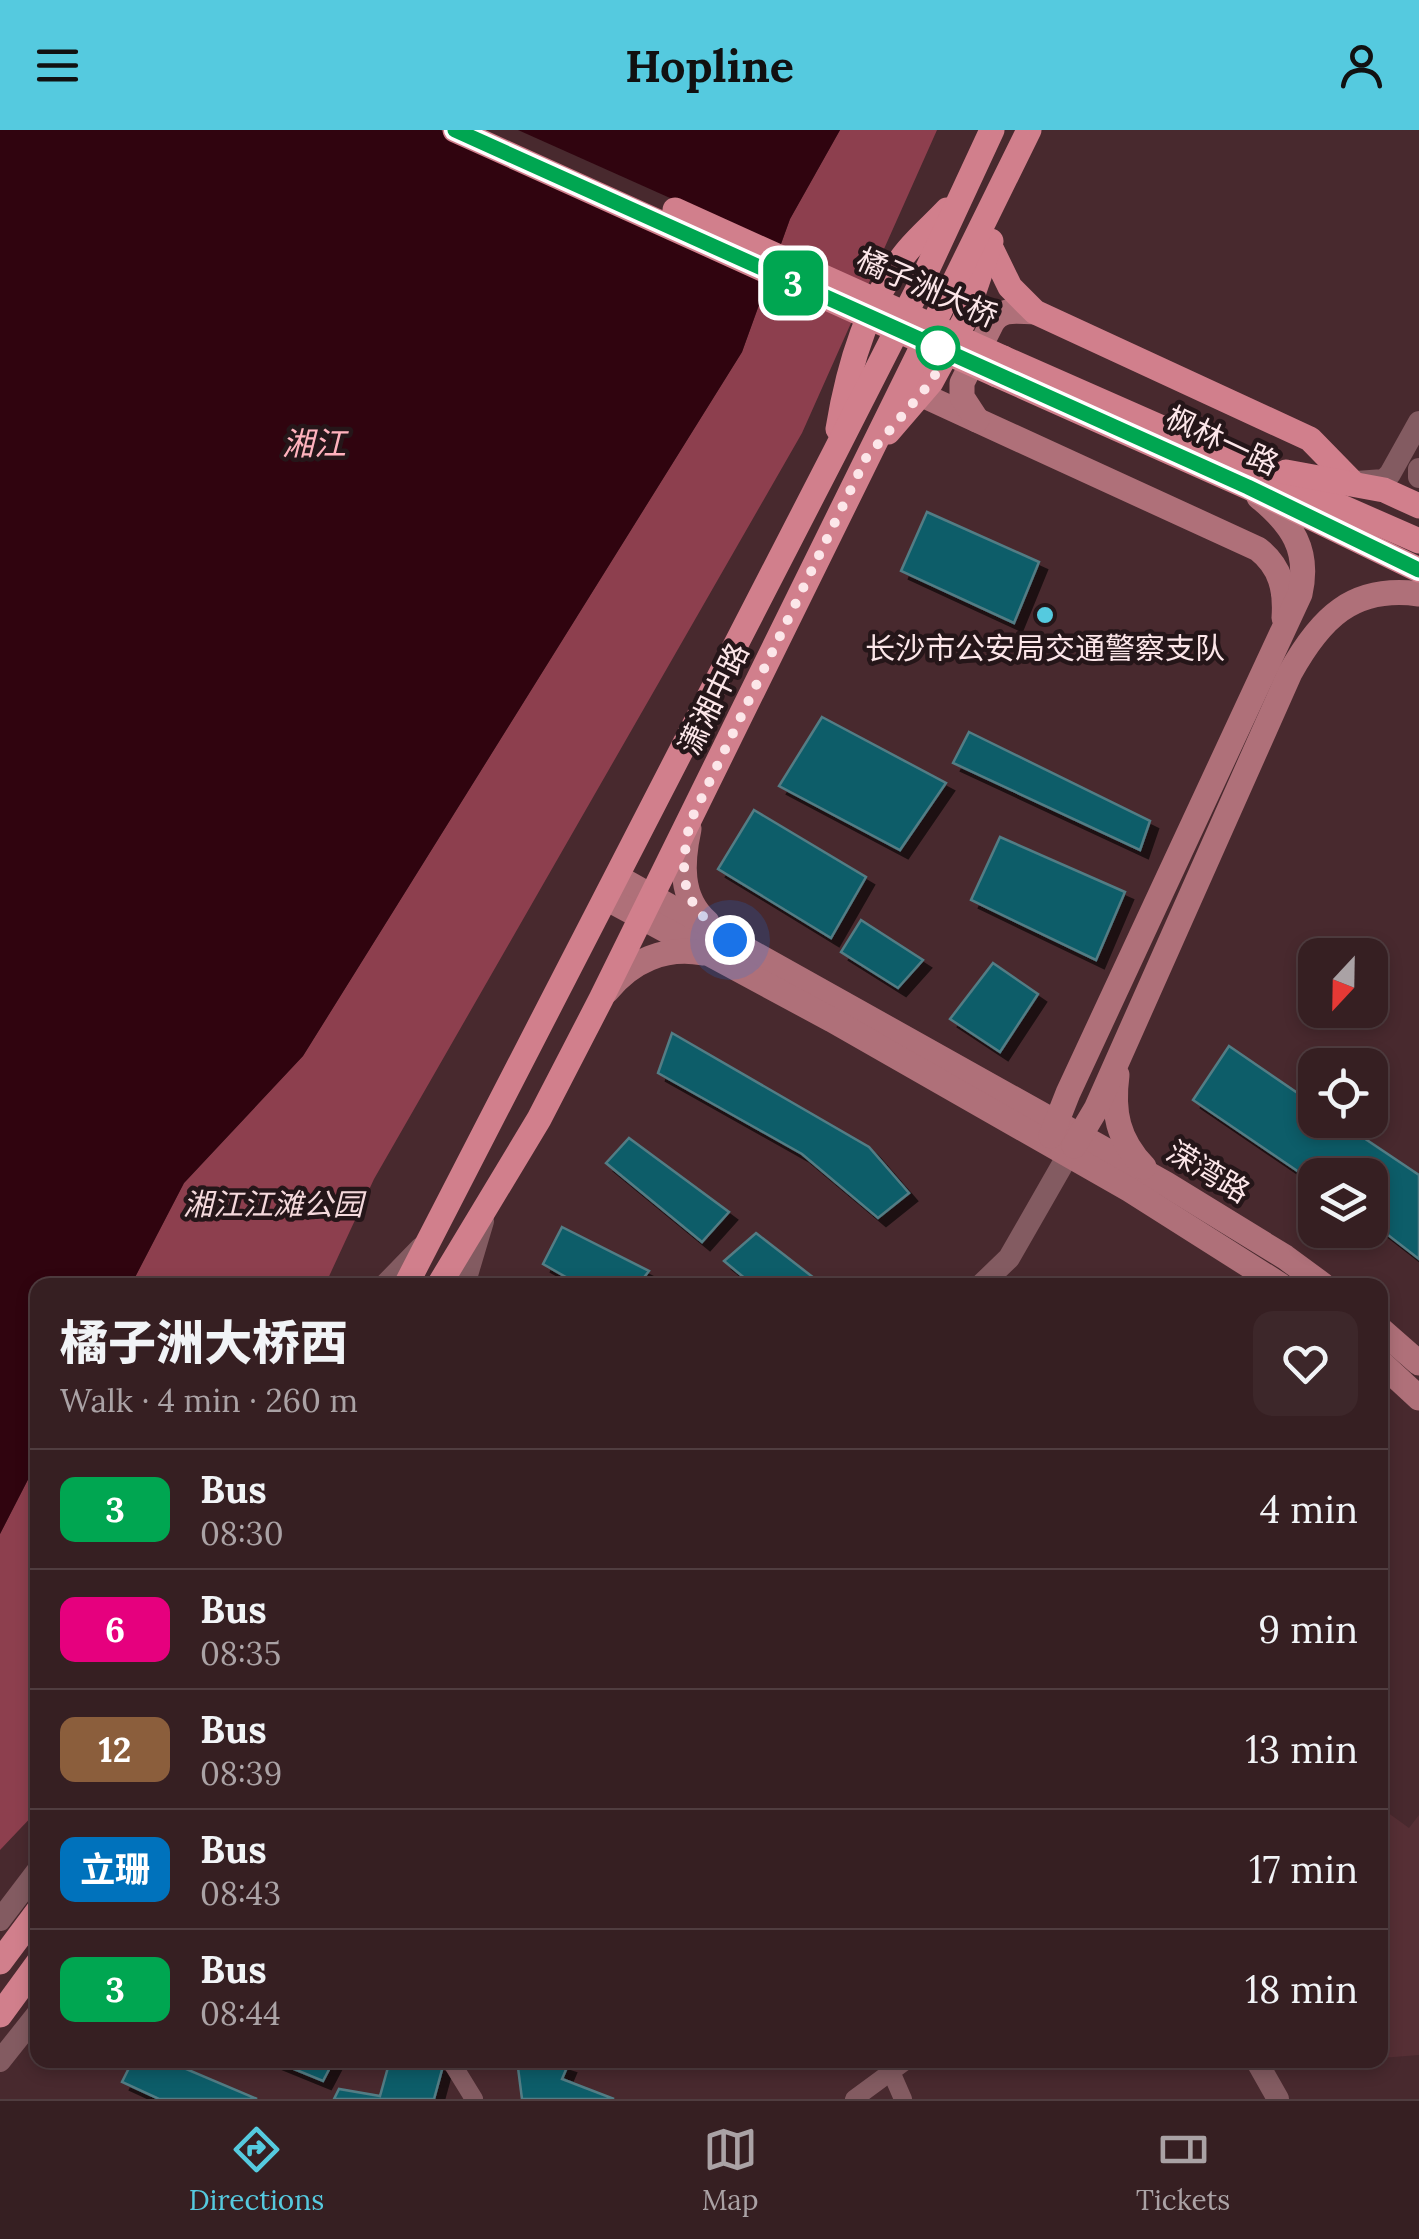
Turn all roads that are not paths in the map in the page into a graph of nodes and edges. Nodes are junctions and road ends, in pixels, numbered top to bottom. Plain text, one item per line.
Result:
1 (455, 130) edge
2 (497, 130) edge
3 (992, 130) edge
4 (1028, 130) edge
5 (1002, 181) junction
6 (990, 246) junction
7 (1035, 312) junction
8 (1000, 366) junction
9 (920, 394) junction
10 (976, 420) junction
11 (1419, 422) edge
12 (866, 458) junction
13 (1419, 469) edge
14 (1250, 477) junction
15 (1419, 478) edge
16 (1353, 483) junction
17 (1419, 506) edge
18 (1419, 541) edge
19 (1419, 570) edge
20 (1419, 594) edge
21 (1282, 630) junction
22 (690, 822) junction
23 (612, 888) junction
24 (648, 907) junction
25 (724, 949) junction
26 (601, 999) junction
27 (1120, 1056) junction
28 (1081, 1064) junction
29 (1002, 1092) junction
30 (1063, 1139) junction
31 (1166, 1184) junction
32 (485, 1211) junction
33 (433, 1234) junction
34 (392, 1278) edge
35 (410, 1278) edge
36 (443, 1278) edge
37 (466, 1278) edge
38 (988, 1278) edge
39 (1270, 1278) edge
40 (1313, 1278) edge
41 (1388, 1337) edge
42 (1419, 1363) edge
43 (1388, 1369) edge
44 (1419, 1398) edge
45 (30, 1881) edge
46 (0, 1920) edge
47 (30, 1922) edge
48 (0, 1962) edge
49 (30, 1974) edge
50 (0, 2015) edge
51 (30, 2024) edge
52 (30, 2044) edge
53 (0, 2061) edge
54 (455, 2068) edge
55 (886, 2068) edge
56 (889, 2068) edge
57 (1261, 2068) edge
58 (0, 2069) edge
59 (474, 2099) edge
60 (854, 2099) edge
61 (903, 2099) edge
62 (1278, 2099) edge

1 - 8 main road, 橘子洲大桥, bridge
2 - 8 main road, 橘子洲大桥, bridge
3 - 23 main road, 潇湘中路
4 - 5 main road, 潇湘中路
5 - 6 main road
5 - 12 main road, 潇湘中路
6 - 7 main road
6 - 9 main road
7 - 10 main road
7 - 16 main road
8 - 14 main road, 枫林一路
9 - 10 main road
9 - 12 main road
10 - 21 main road
11 - 16 street
12 - 22 main road, 潇湘中路
13 - 15 street
14 - 16 main road
14 - 18 main road, 枫林一路
14 - 19 main road, 枫林一路
14 - 21 main road
16 - 17 main road
20 - 27 main road
21 - 28 main road
22 - 24 main road, 潇湘中路
22 - 25 main road
23 - 24 main road
23 - 33 main road, 潇湘中路
24 - 25 main road
24 - 26 main road, 潇湘中路
25 - 26 main road
25 - 29 main road
25 - 30 main road
26 - 32 main road, 潇湘中路
27 - 30 main road
27 - 31 main road
28 - 29 main road
28 - 30 main road
29 - 30 main road
30 - 31 main road, 溁湾路
30 - 38 street
30 - 39 main road
31 - 40 main road, 溁湾路
32 - 36 main road, 潇湘中路
32 - 37 street
33 - 34 street
33 - 35 main road, 潇湘中路
41 - 42 main road
43 - 44 main road
45 - 46 street
47 - 48 main road
49 - 50 main road
51 - 53 street
52 - 58 street
54 - 59 street
55 - 60 street
56 - 61 street
57 - 62 street

